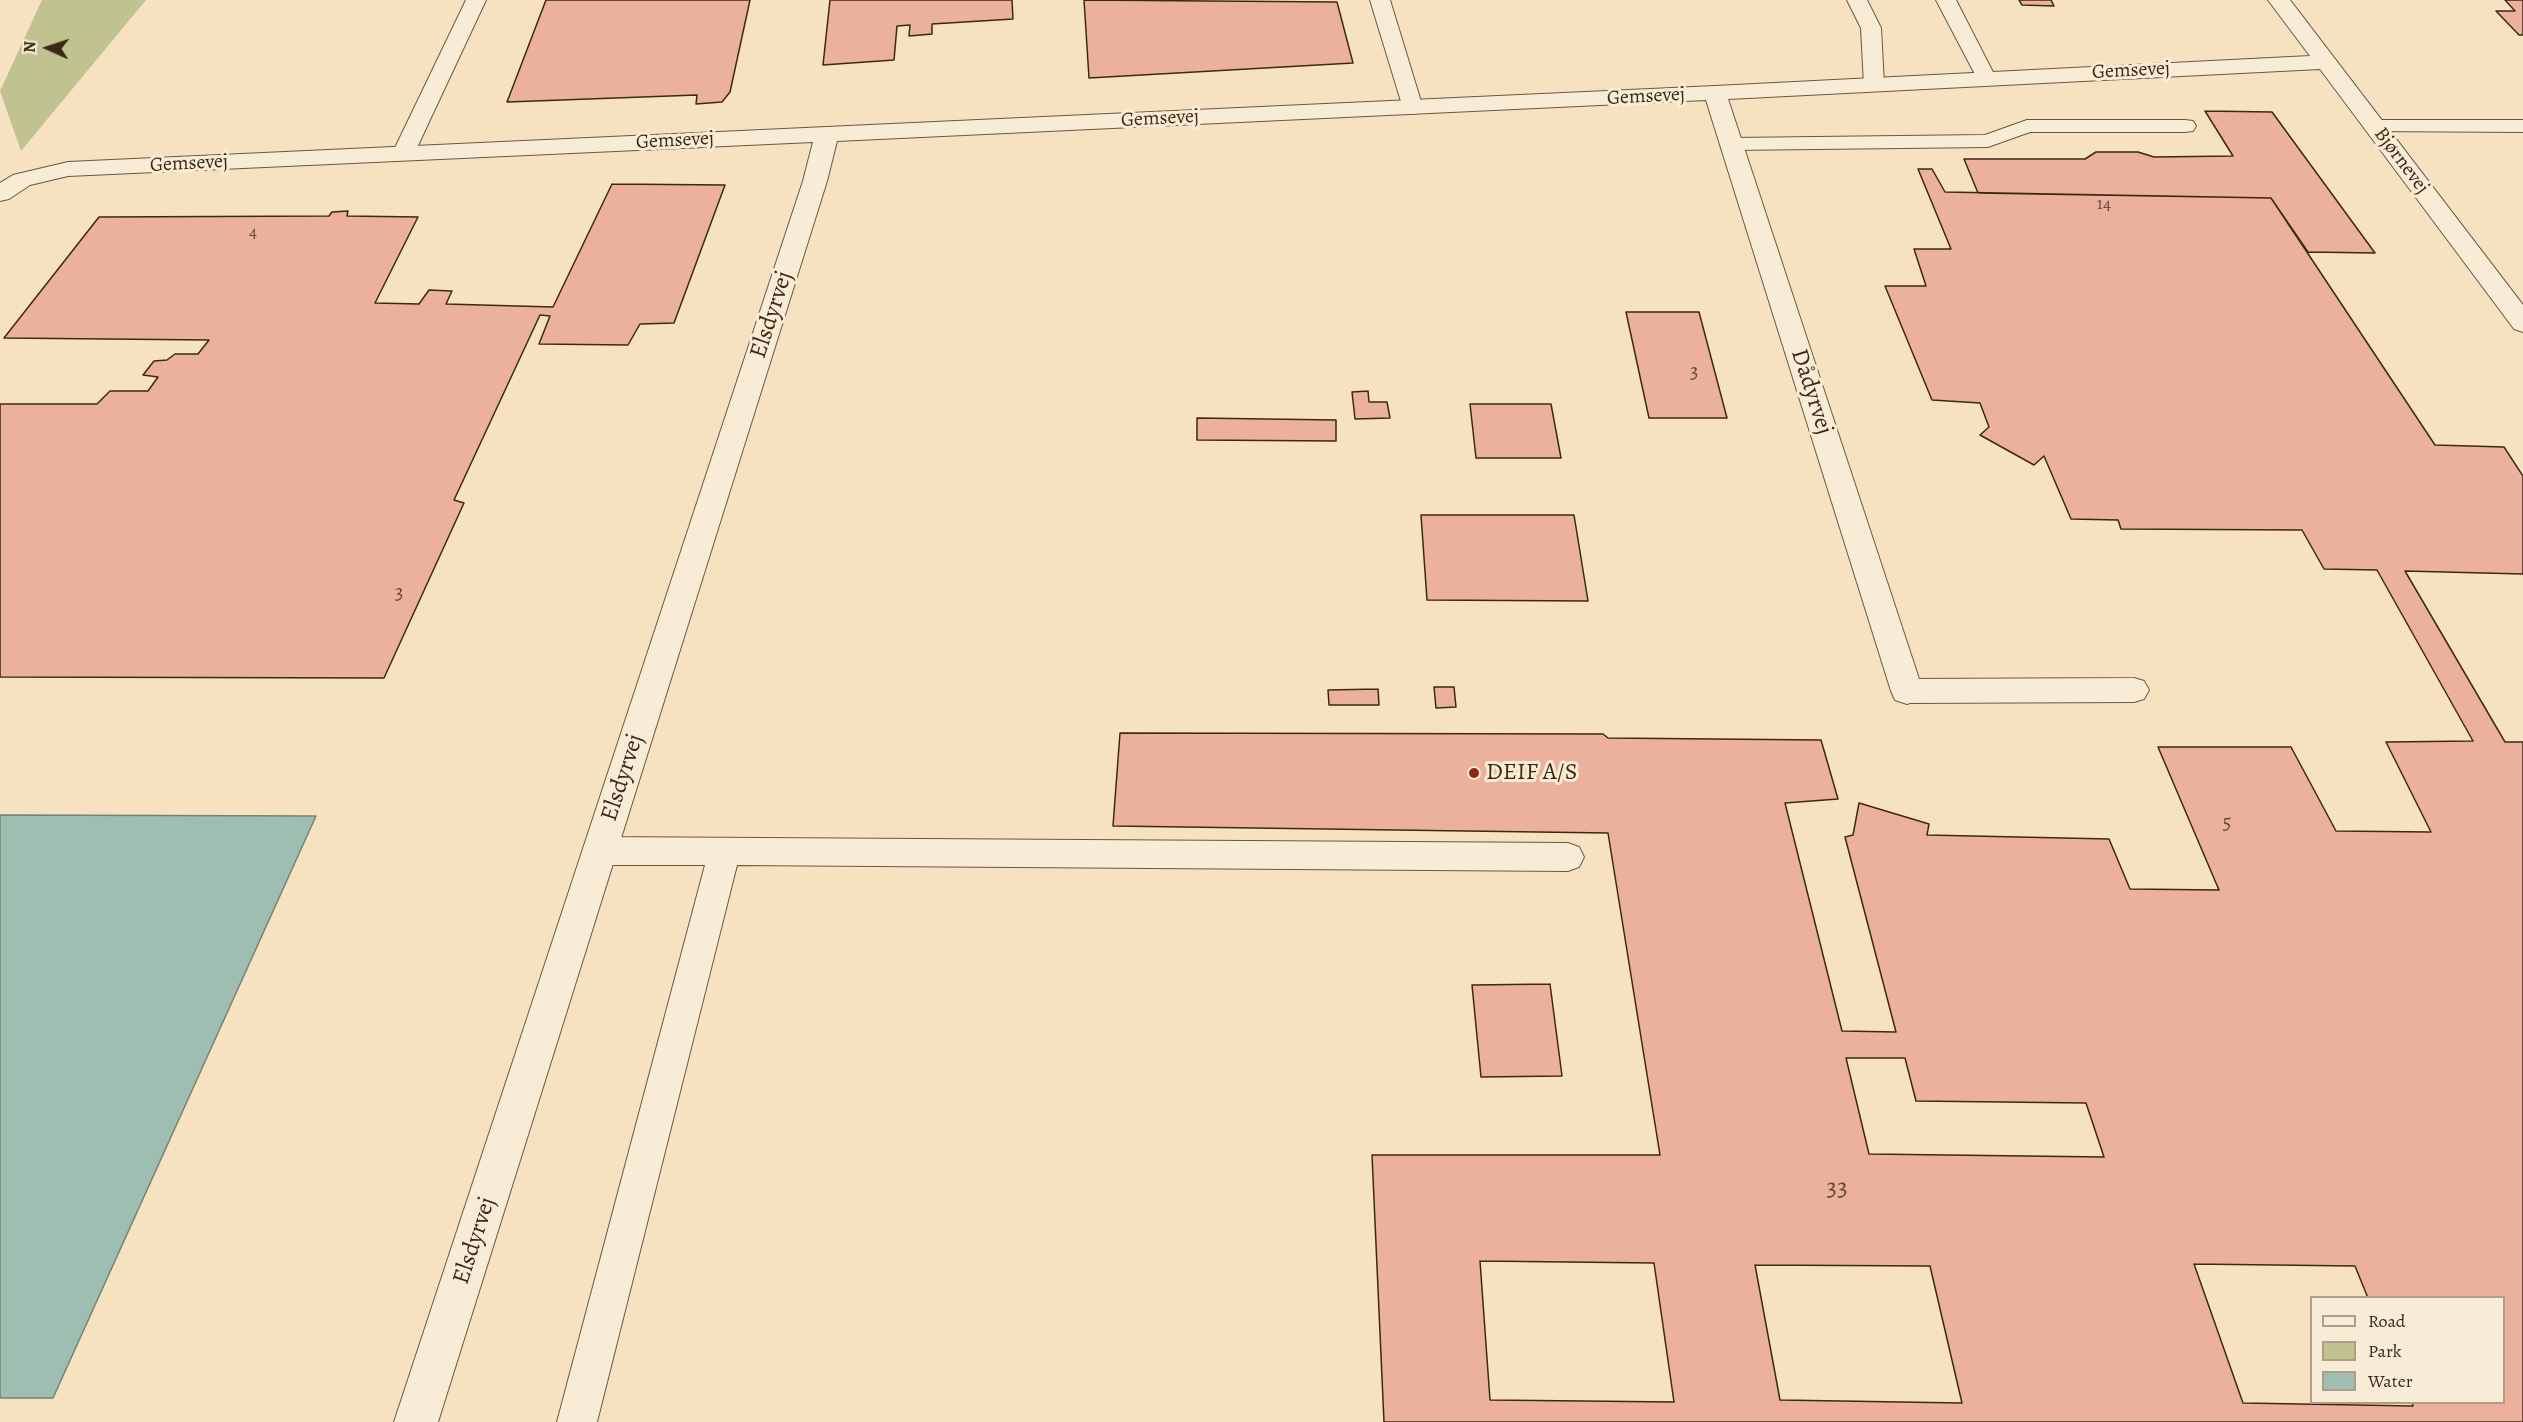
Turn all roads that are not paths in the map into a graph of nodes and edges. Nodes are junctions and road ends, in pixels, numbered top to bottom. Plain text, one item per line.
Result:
1 (476, 0) edge
2 (1380, 0) edge
3 (1857, 0) edge
4 (1946, 0) edge
5 (2279, 0) edge
6 (2325, 62) junction
7 (1986, 78) junction
8 (1874, 85) junction
9 (1714, 93) junction
10 (1413, 108) junction
11 (2186, 126) dead end
12 (2375, 126) junction
13 (2523, 126) edge
14 (827, 133) junction
15 (1731, 144) junction
16 (403, 154) junction
17 (0, 194) edge
18 (2523, 323) edge
19 (2134, 690) dead end
20 (1906, 691) joint
21 (600, 851) junction
22 (725, 851) junction
23 (1568, 856) dead end
24 (416, 1422) edge
25 (577, 1422) edge

1 - 16 lane
2 - 10 lane
3 - 8 lane
4 - 7 lane
5 - 6 street, Bjørnevej
6 - 7 street, Gemsevej
6 - 12 street, Bjørnevej
7 - 8 street, Gemsevej
8 - 9 street, Gemsevej
9 - 10 street, Gemsevej
9 - 15 street, Dådyrvej
10 - 14 street, Gemsevej
11 - 15 lane
12 - 13 lane
12 - 18 street, Bjørnevej
14 - 16 street, Gemsevej
14 - 21 street, Elsdyrvej
15 - 20 street, Dådyrvej
16 - 17 street, Gemsevej
19 - 20 lane
21 - 22 lane
21 - 24 street, Elsdyrvej
22 - 23 lane
22 - 25 lane

